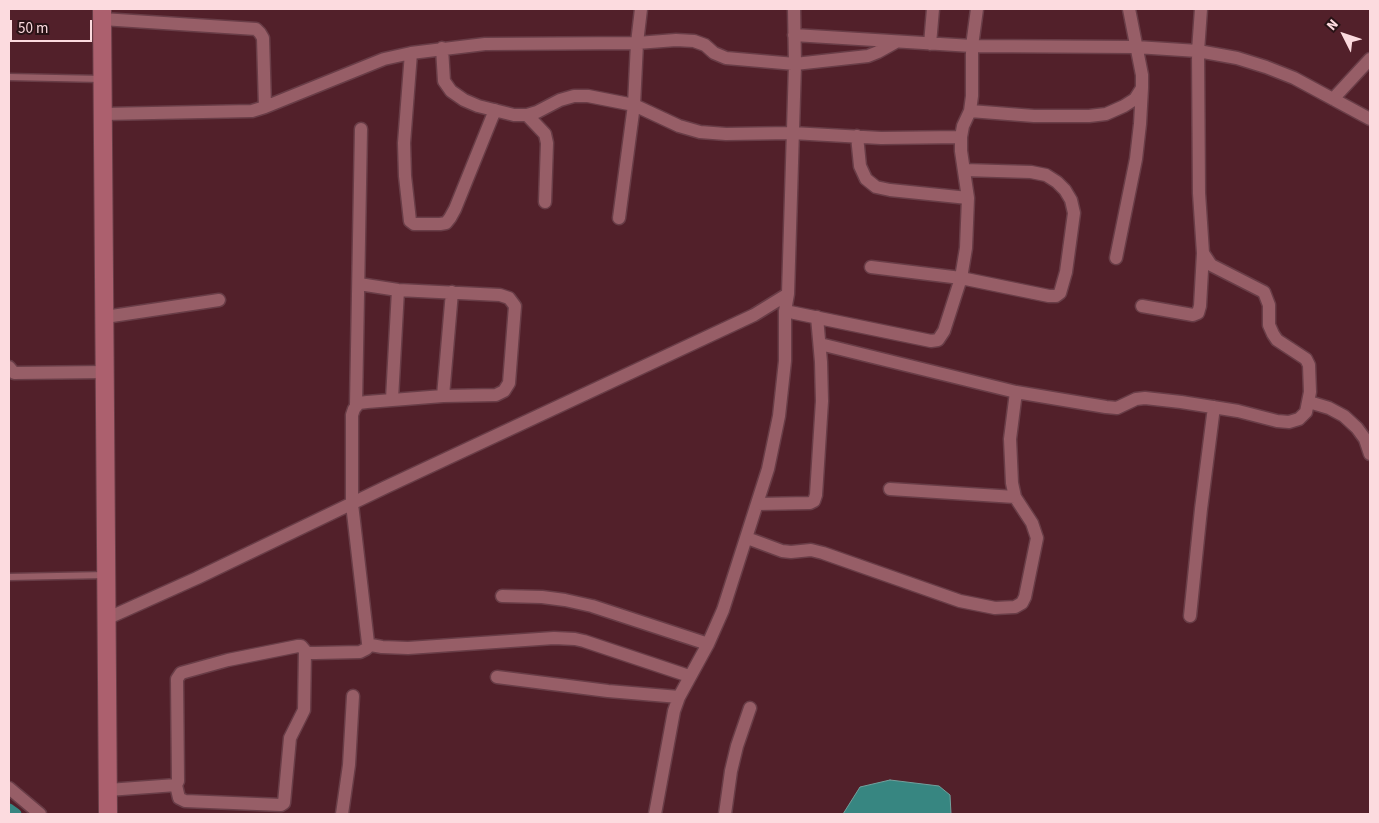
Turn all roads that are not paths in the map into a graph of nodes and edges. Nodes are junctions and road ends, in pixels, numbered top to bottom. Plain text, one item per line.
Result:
1 (641, 9) edge
2 (794, 9) edge
3 (933, 9) edge
4 (977, 9) edge
5 (1129, 9) edge
6 (1201, 9) edge
7 (102, 14) edge
8 (794, 35) junction
9 (896, 42) junction
10 (636, 43) junction
11 (930, 44) junction
12 (972, 46) junction
13 (1136, 47) junction
14 (442, 48) junction
15 (1198, 51) junction
16 (411, 53) junction
17 (1370, 59) edge
18 (795, 64) junction
19 (9, 77) edge
20 (103, 79) junction
21 (1142, 88) junction
22 (1333, 99) junction
23 (634, 105) junction
24 (264, 108) junction
25 (495, 110) junction
26 (970, 111) junction
27 (103, 114) junction
28 (527, 115) junction
29 (1370, 119) edge
30 (361, 129) dead end
31 (792, 133) junction
32 (857, 136) junction
33 (960, 137) junction
34 (964, 170) junction
35 (968, 198) junction
36 (545, 202) dead end
37 (619, 218) dead end
38 (1202, 253) junction
39 (1116, 258) dead end
40 (870, 267) dead end
41 (961, 278) junction
42 (359, 284) junction
43 (398, 290) junction
44 (452, 292) junction
45 (788, 294) junction
46 (219, 300) dead end
47 (1142, 306) dead end
48 (785, 311) junction
49 (105, 317) junction
50 (817, 318) junction
51 (820, 344) junction
52 (9, 367) edge
53 (105, 372) junction
54 (1016, 392) junction
55 (443, 396) junction
56 (392, 399) junction
57 (1308, 402) junction
58 (356, 405) junction
59 (1214, 407) junction
60 (1370, 454) edge
61 (890, 489) dead end
62 (1015, 497) junction
63 (352, 504) junction
64 (757, 504) junction
65 (747, 538) junction
66 (107, 575) junction
67 (9, 577) edge
68 (502, 596) dead end
69 (1190, 616) dead end
70 (108, 618) junction
71 (708, 644) junction
72 (370, 645) junction
73 (305, 651) junction
74 (689, 676) junction
75 (497, 677) dead end
76 (353, 696) dead end
77 (679, 697) junction
78 (750, 708) dead end
79 (176, 785) junction
80 (9, 788) edge
81 (108, 790) junction
82 (40, 814) edge
83 (108, 814) edge
84 (342, 814) edge
85 (656, 814) edge
86 (725, 814) edge

1 - 10 street
2 - 8 street
3 - 11 street
4 - 12 street
5 - 13 street
6 - 15 street
7 - 20 main road
7 - 24 street
8 - 9 street
8 - 18 street
9 - 11 street
9 - 18 street
10 - 14 street
10 - 18 street
10 - 23 street
11 - 12 street
12 - 13 street
12 - 26 street
13 - 15 street
13 - 21 street
14 - 16 street
14 - 25 street
15 - 22 street
15 - 38 street
16 - 24 street
16 - 25 street
17 - 22 street
18 - 31 street
19 - 20 lane
20 - 27 main road
21 - 26 street
21 - 39 street
22 - 29 street
23 - 28 street
23 - 31 street
23 - 37 street
24 - 27 street
25 - 28 street
26 - 33 street
27 - 49 main road
28 - 36 street
30 - 42 street
31 - 32 street
31 - 45 street
32 - 33 street
32 - 35 street
33 - 34 street
34 - 35 street
34 - 41 street
35 - 41 street
38 - 47 street
38 - 57 street
40 - 41 street
41 - 50 street
42 - 43 street
42 - 58 street
43 - 44 street
43 - 56 street
44 - 55 street
44 - 55 street
45 - 48 street
45 - 63 street
46 - 49 street
48 - 50 street
48 - 64 street
49 - 53 main road
50 - 51 street
51 - 54 street
51 - 64 street
52 - 53 street
53 - 66 main road
54 - 59 street
54 - 62 street
55 - 56 street
56 - 58 street
57 - 59 street
57 - 60 street
58 - 63 street
59 - 69 street
61 - 62 street
62 - 65 street
63 - 70 street
63 - 72 street
64 - 65 street
65 - 71 street
66 - 67 lane
66 - 70 main road
68 - 71 street
70 - 81 main road
71 - 74 street
72 - 73 street
72 - 74 street
73 - 79 street
73 - 79 street
74 - 77 street
75 - 77 street
76 - 84 street
77 - 85 street
78 - 86 street
79 - 81 street
80 - 82 street
81 - 83 main road

